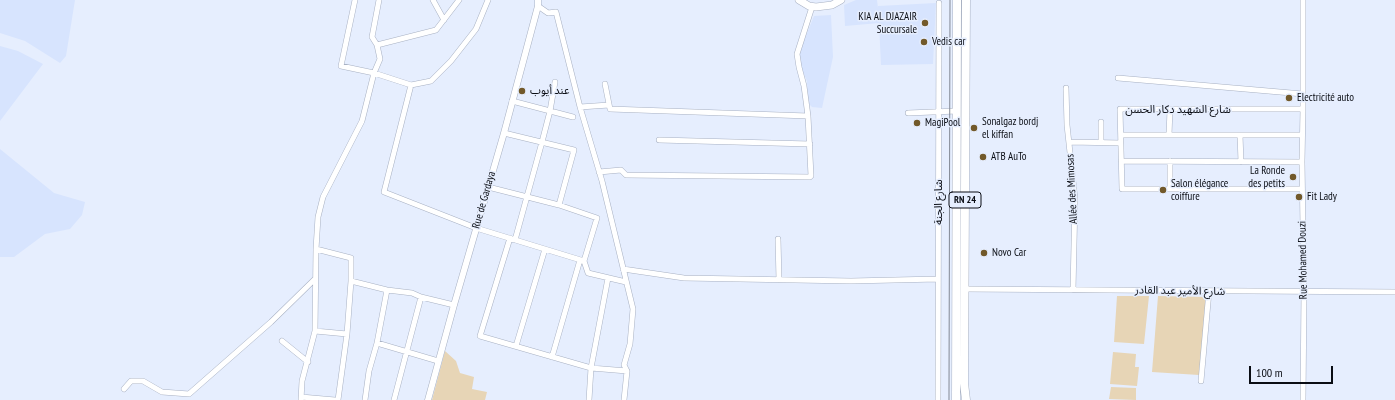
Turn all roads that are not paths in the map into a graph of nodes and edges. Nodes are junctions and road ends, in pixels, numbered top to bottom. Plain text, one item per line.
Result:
1 (355, 0) edge
2 (379, 0) edge
3 (433, 0) edge
4 (459, 0) edge
5 (488, 0) edge
6 (799, 0) edge
7 (841, 0) edge
8 (957, 0) edge
9 (966, 0) edge
10 (1303, 0) edge
11 (538, 3) edge
12 (827, 3) edge
13 (939, 3) dead end
14 (812, 7) junction
15 (444, 20) junction
16 (377, 46) junction
17 (374, 73) junction
18 (1118, 78) dead end
19 (555, 82) dead end
20 (605, 84) dead end
21 (411, 85) junction
22 (1066, 88) dead end
23 (1303, 94) junction
24 (512, 101) junction
25 (609, 105) junction
26 (580, 107) junction
27 (1170, 109) junction
28 (1303, 109) junction
29 (550, 111) junction
30 (939, 111) junction
31 (957, 111) junction
32 (908, 112) dead end
33 (808, 116) junction
34 (573, 117) dead end
35 (1101, 122) dead end
36 (504, 132) junction
37 (1121, 135) junction
38 (1169, 135) junction
39 (1240, 135) junction
40 (1302, 135) junction
41 (659, 140) dead end
42 (542, 142) junction
43 (1070, 142) junction
44 (1101, 143) junction
45 (1121, 143) junction
46 (810, 144) junction
47 (1121, 160) junction
48 (1170, 161) junction
49 (1241, 162) junction
50 (1302, 162) junction
51 (599, 172) junction
52 (488, 187) junction
53 (1170, 189) junction
54 (1302, 189) junction
55 (527, 197) junction
56 (559, 205) junction
57 (476, 228) junction
58 (512, 239) junction
59 (778, 239) dead end
60 (316, 249) junction
61 (545, 249) junction
62 (582, 260) junction
63 (623, 269) junction
64 (608, 278) junction
65 (315, 279) junction
66 (938, 279) junction
67 (779, 280) junction
68 (351, 281) junction
69 (626, 282) junction
70 (964, 289) junction
71 (387, 290) junction
72 (1073, 290) junction
73 (1209, 291) junction
74 (1304, 292) junction
75 (1395, 292) edge
76 (421, 297) junction
77 (454, 305) junction
78 (315, 331) junction
79 (347, 334) junction
80 (282, 342) dead end
81 (377, 343) junction
82 (516, 346) junction
83 (408, 352) junction
84 (552, 357) junction
85 (438, 361) junction
86 (308, 362) junction
87 (591, 368) junction
88 (627, 371) junction
89 (1201, 381) dead end
90 (124, 389) dead end
91 (301, 398) edge
92 (337, 400) edge
93 (366, 400) edge
94 (394, 400) edge
95 (428, 400) edge
96 (589, 400) edge
97 (624, 400) edge
98 (938, 400) edge
99 (956, 400) edge
100 (966, 400) edge
101 (1303, 400) edge

1 - 17 street
2 - 16 street
3 - 15 street
4 - 15 street
5 - 21 street
6 - 14 main road
7 - 12 main road
8 - 31 main road, RN 24
9 - 70 main road, RN 24
10 - 23 street, Rue Mohamed Douzi
11 - 24 street, Rue de Gardaya
11 - 26 street
12 - 14 main road
13 - 30 street, شارع الجنة
14 - 33 street
15 - 16 street
16 - 17 street
17 - 21 street
17 - 60 street
18 - 23 street
19 - 29 street
20 - 25 street
21 - 57 street
22 - 43 street, Allée des Mimosas
23 - 28 street, Rue Mohamed Douzi
24 - 29 street
24 - 36 street, Rue de Gardaya
25 - 26 street
25 - 33 street
26 - 51 street
27 - 28 street, شارع الشهيد دكار الحسن
27 - 37 street, شارع الشهيد دكار الحسن
27 - 38 street
28 - 40 street, Rue Mohamed Douzi
29 - 34 street
29 - 42 street
30 - 31 street
30 - 32 street
30 - 66 street, شارع الجنة
31 - 99 main road, RN 24
33 - 46 street
35 - 44 street
36 - 42 street
36 - 52 street, Rue de Gardaya
37 - 38 street
37 - 45 street, شارع الشهيد دكار الحسن
38 - 39 street
39 - 40 street
39 - 49 street
40 - 50 street, Rue Mohamed Douzi
41 - 46 street
42 - 55 street
42 - 56 street
43 - 44 street
43 - 72 street, Allée des Mimosas
44 - 45 street
45 - 47 street, شارع الشهيد دكار الحسن
46 - 51 street
47 - 48 street
47 - 53 street, شارع الشهيد دكار الحسن
48 - 49 street
48 - 53 street
49 - 50 street
50 - 54 street, Rue Mohamed Douzi
51 - 63 street
52 - 55 street
52 - 57 street, Rue de Gardaya
53 - 54 street, شارع الشهيد دكار الحسن
54 - 74 street, Rue Mohamed Douzi
55 - 56 street
55 - 58 street
56 - 62 street
57 - 58 street
57 - 77 street, Rue de Gardaya
58 - 61 street
58 - 82 street
59 - 67 street
60 - 65 street
60 - 68 street
61 - 62 street
61 - 82 street
62 - 64 street
62 - 84 street
63 - 67 street
63 - 69 street
64 - 69 street
64 - 87 street
65 - 78 street
65 - 90 street
66 - 67 street
66 - 98 street, شارع الجنة
68 - 71 street
68 - 79 street
69 - 88 street
70 - 72 street, شارع الأمير عبد القادر
70 - 100 main road, RN 24
71 - 76 street
71 - 81 street
72 - 73 street, شارع الأمير عبد القادر
73 - 74 street, شارع الأمير عبد القادر
73 - 89 street
74 - 75 street, شارع الأمير عبد القادر
74 - 101 street, Rue Mohamed Douzi
76 - 77 street
76 - 83 street
77 - 85 street, Rue de Gardaya
78 - 79 street
78 - 86 street
79 - 92 street
80 - 86 street
81 - 83 street
81 - 93 street
82 - 84 street
83 - 85 street
83 - 94 street
84 - 87 street
85 - 95 street, Rue de Gardaya
86 - 91 street
87 - 88 street
87 - 96 street
88 - 97 street
91 - 92 street

